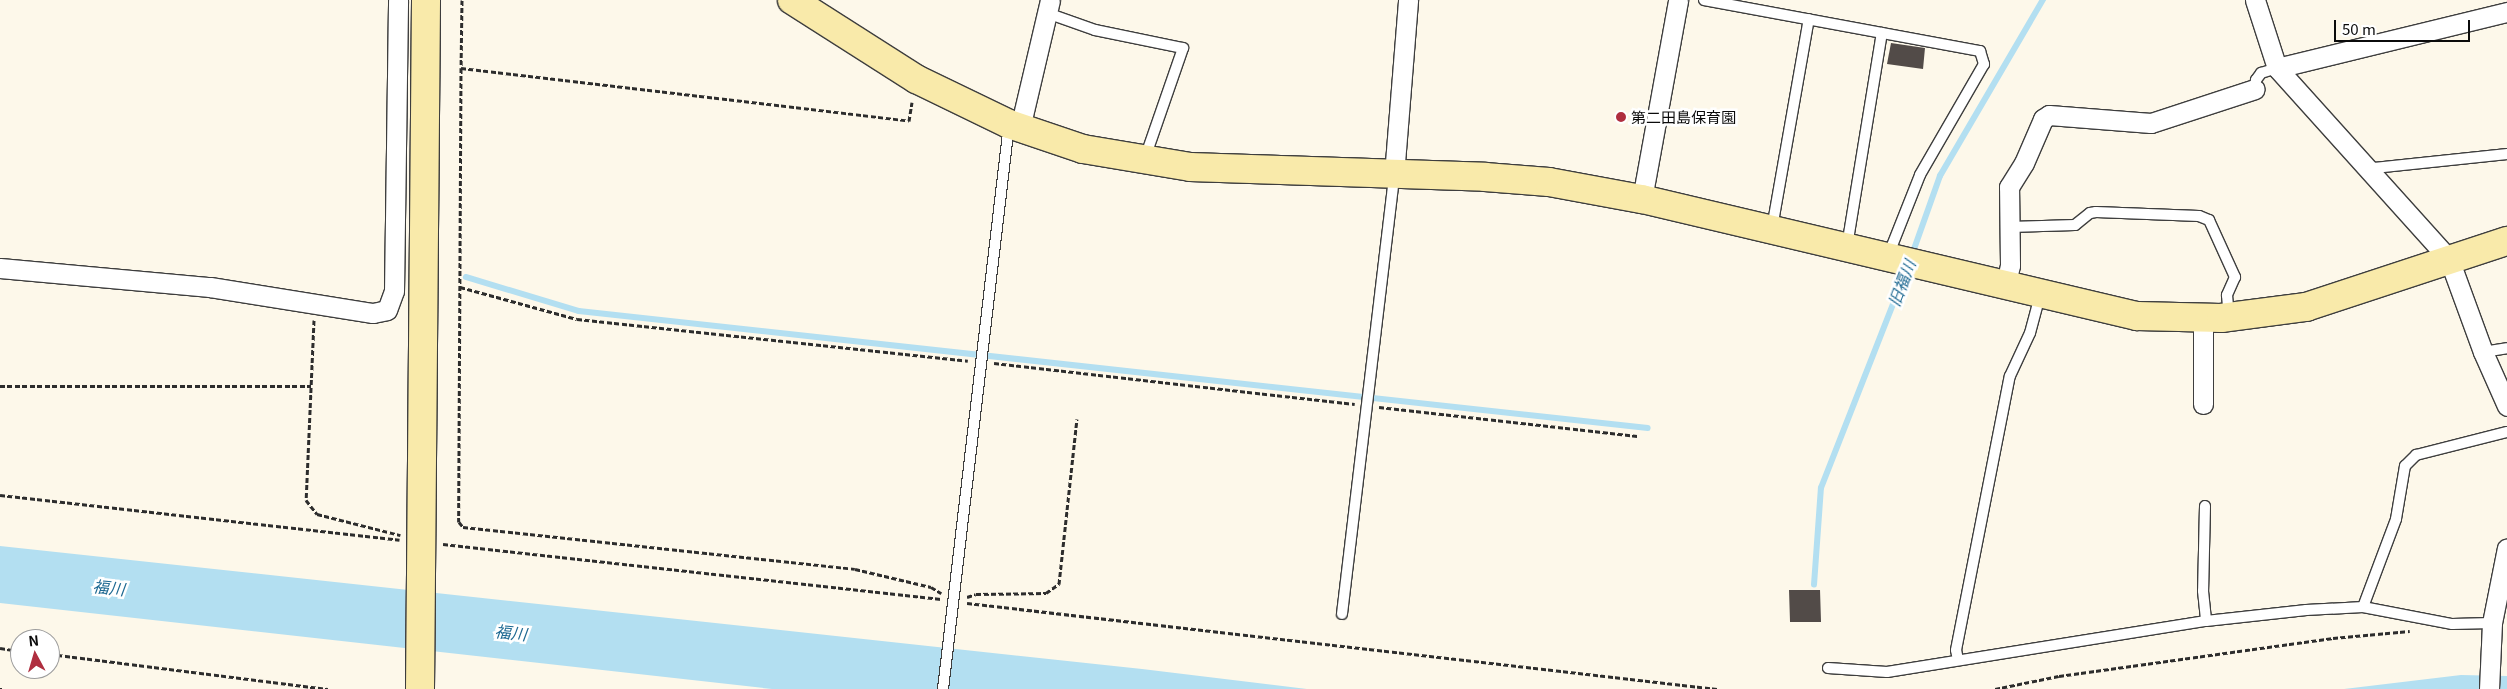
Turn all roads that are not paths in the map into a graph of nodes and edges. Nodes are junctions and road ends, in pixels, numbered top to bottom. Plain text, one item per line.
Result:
1 (398, 0) edge
2 (426, 0) edge
3 (792, 0) edge
4 (1408, 0) edge
5 (1678, 0) edge
6 (1704, 0) edge
7 (2255, 0) edge
8 (1049, 6) edge
9 (2507, 12) edge
10 (1808, 19) junction
11 (1882, 33) junction
12 (2277, 68) junction
13 (2255, 89) joint
14 (1015, 126) junction
15 (2507, 154) edge
16 (1144, 161) junction
17 (2370, 172) junction
18 (1394, 175) junction
19 (1642, 199) junction
20 (2010, 227) junction
21 (1772, 229) junction
22 (2507, 241) edge
23 (1846, 247) junction
24 (1887, 257) junction
25 (2448, 259) junction
26 (0, 268) edge
27 (2005, 287) junction
28 (2040, 295) junction
29 (2216, 317) junction
30 (2507, 348) edge
31 (2483, 352) junction
32 (2203, 404) dead end
33 (2507, 406) edge
34 (2507, 432) edge
35 (2205, 506) dead end
36 (2507, 548) edge
37 (2363, 607) junction
38 (1342, 614) dead end
39 (2206, 621) junction
40 (2492, 623) junction
41 (1958, 660) junction
42 (1828, 668) dead end
43 (420, 689) edge
44 (943, 689) edge
45 (2489, 689) edge

1 - 26 street
2 - 43 street
3 - 14 street
4 - 18 street
5 - 19 street
6 - 10 lane
7 - 12 street
8 - 14 street
8 - 16 lane
9 - 12 street
10 - 11 lane
10 - 21 lane
11 - 23 lane
11 - 24 lane
12 - 13 lane
12 - 17 street
13 - 20 street
14 - 16 street
14 - 44 lane
15 - 17 lane
16 - 18 street
17 - 25 street
18 - 19 street
18 - 38 lane
19 - 21 street
20 - 27 street
20 - 29 lane
21 - 23 street
22 - 25 street
23 - 24 street
24 - 27 street
25 - 29 street
25 - 31 street
27 - 28 street
28 - 29 street
28 - 41 lane
29 - 32 street
30 - 31 lane
31 - 33 street
34 - 37 lane
35 - 39 lane
36 - 40 street
37 - 39 lane
37 - 40 lane
39 - 41 lane
40 - 45 street
41 - 42 lane

